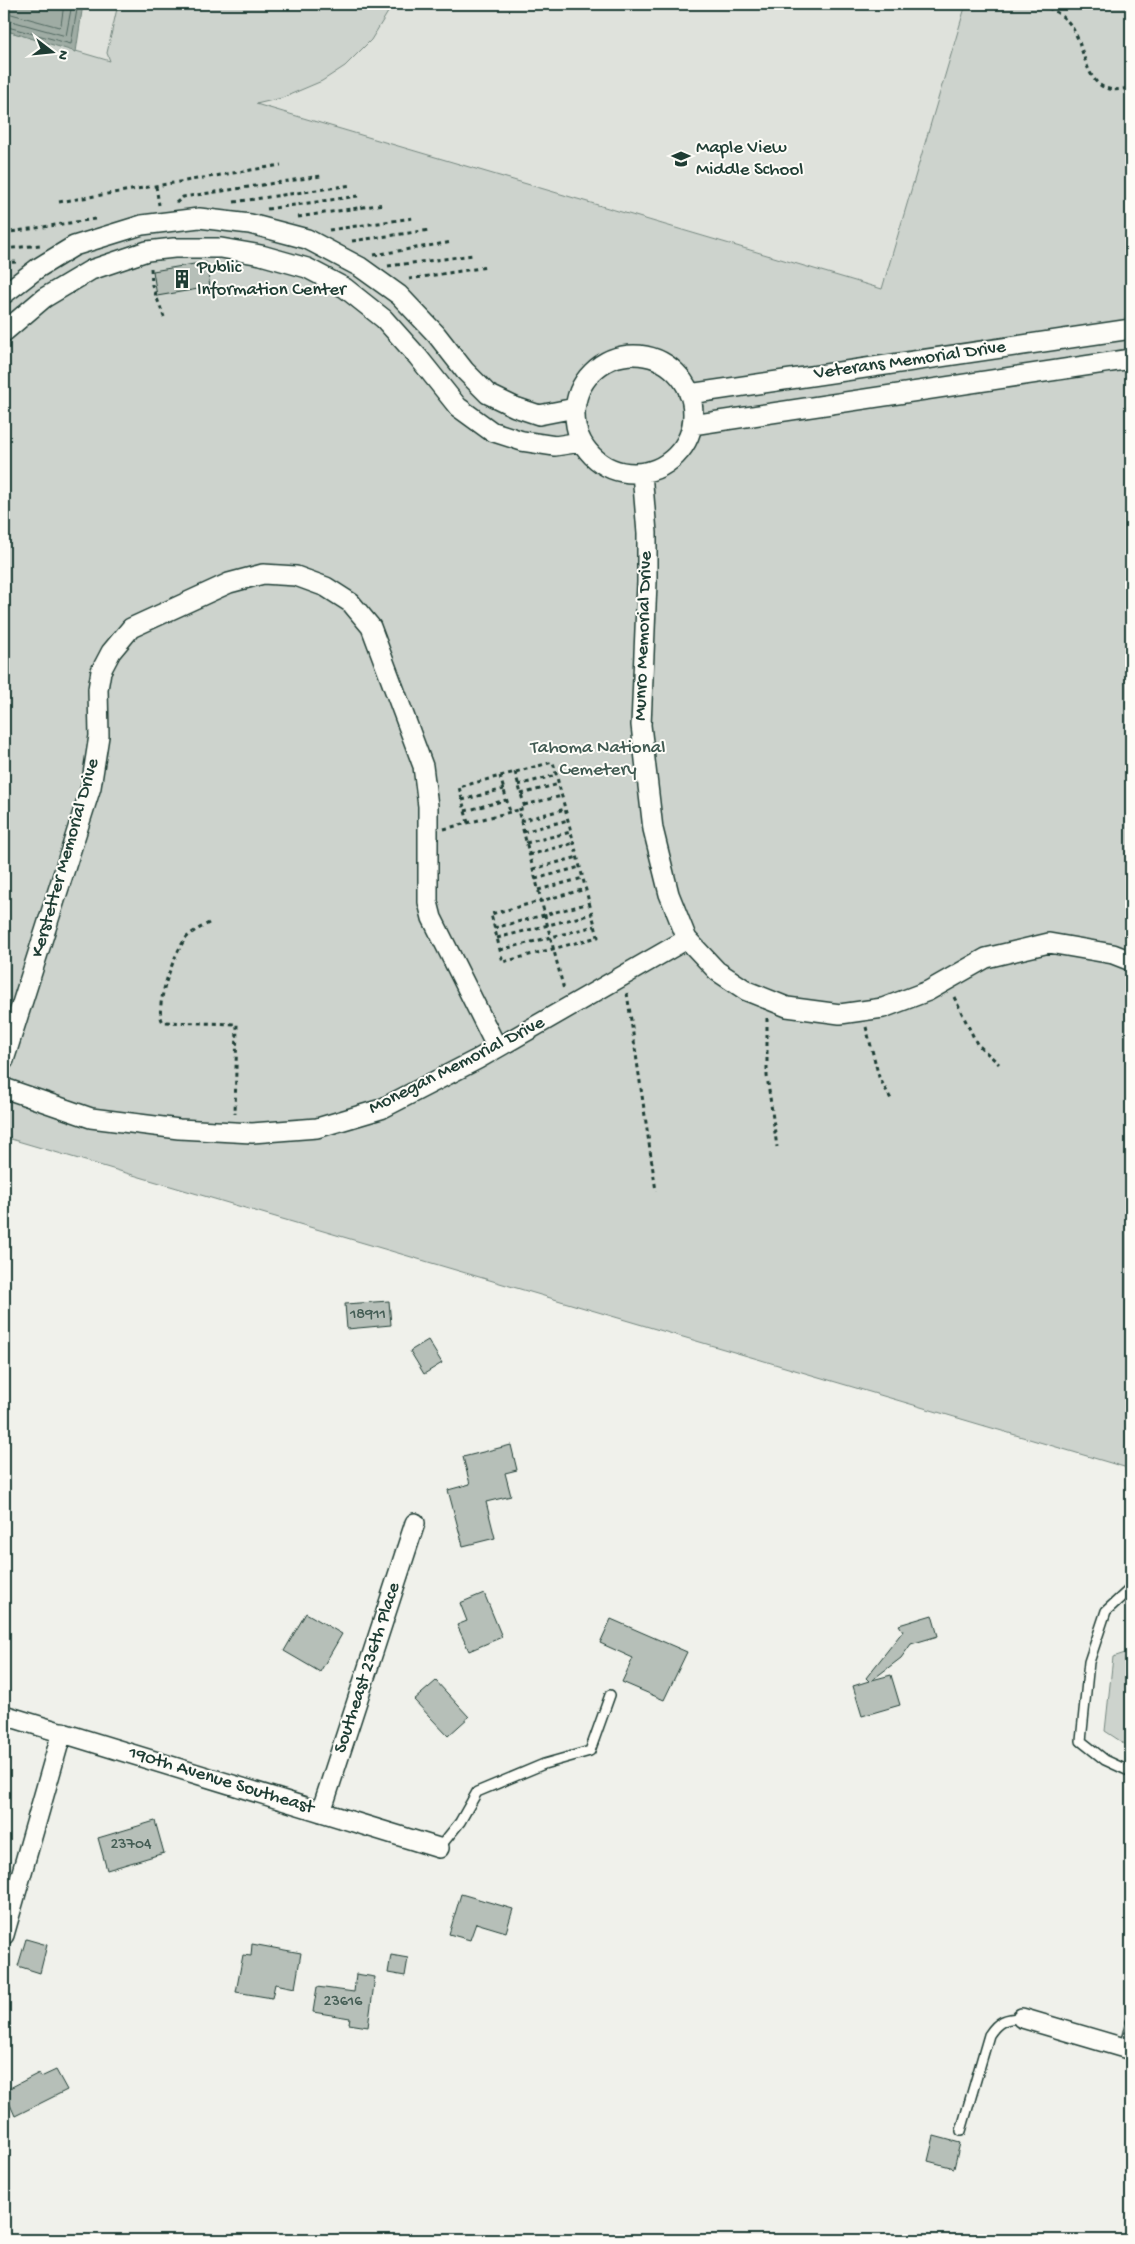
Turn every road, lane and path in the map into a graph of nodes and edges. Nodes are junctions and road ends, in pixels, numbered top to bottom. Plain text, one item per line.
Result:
1 (1040, 4) edge
2 (1131, 87) edge
3 (282, 165) dead end
4 (321, 176) dead end
5 (352, 185) dead end
6 (156, 186) junction
7 (358, 196) dead end
8 (58, 202) dead end
9 (229, 203) dead end
10 (384, 204) dead end
11 (172, 206) dead end
12 (159, 209) dead end
13 (264, 209) dead end
14 (100, 218) dead end
15 (413, 218) dead end
16 (291, 227) junction
17 (430, 230) dead end
18 (4, 233) edge
19 (452, 242) dead end
20 (346, 251) junction
21 (474, 255) dead end
22 (150, 266) dead end
23 (488, 267) dead end
24 (364, 269) junction
25 (383, 283) junction
26 (4, 294) edge
27 (164, 317) dead end
28 (1131, 328) edge
29 (4, 332) edge
30 (1131, 359) edge
31 (690, 394) junction
32 (575, 408) junction
33 (692, 425) junction
34 (581, 442) junction
35 (642, 473) junction
36 (515, 772) junction
37 (557, 775) junction
38 (500, 776) junction
39 (559, 784) junction
40 (518, 785) junction
41 (504, 789) junction
42 (521, 794) junction
43 (562, 796) junction
44 (462, 800) junction
45 (506, 800) junction
46 (524, 805) junction
47 (566, 809) junction
48 (465, 810) junction
49 (518, 810) junction
50 (510, 812) junction
51 (568, 820) junction
52 (520, 821) junction
53 (468, 823) junction
54 (523, 832) junction
55 (571, 832) junction
56 (428, 834) junction
57 (574, 843) junction
58 (526, 844) junction
59 (529, 855) junction
60 (578, 857) junction
61 (580, 868) junction
62 (533, 869) junction
63 (583, 878) junction
64 (535, 880) junction
65 (586, 889) junction
66 (538, 890) junction
67 (541, 900) junction
68 (590, 903) junction
69 (592, 914) junction
70 (544, 915) junction
71 (208, 922) dead end
72 (547, 925) junction
73 (596, 926) junction
74 (494, 928) junction
75 (550, 937) junction
76 (497, 938) junction
77 (687, 939) junction
78 (553, 949) junction
79 (500, 950) junction
80 (1131, 961) edge
81 (624, 975) junction
82 (946, 981) junction
83 (768, 1000) junction
84 (568, 1007) junction
85 (862, 1011) junction
86 (497, 1048) junction
87 (4, 1060) edge
88 (999, 1064) dead end
89 (4, 1088) edge
90 (892, 1101) dead end
91 (234, 1133) junction
92 (777, 1147) dead end
93 (656, 1191) dead end
94 (415, 1523) dead end
95 (1131, 1588) edge
96 (610, 1695) dead end
97 (4, 1715) edge
98 (62, 1732) junction
99 (1131, 1772) edge
100 (321, 1812) junction
101 (439, 1848) joint
102 (4, 1935) edge
103 (1022, 2018) joint
104 (1131, 2022) edge
105 (1128, 2049) edge
106 (961, 2131) dead end

1 - 2 path
3 - 6 path
4 - 11 path
5 - 9 path
6 - 8 path
6 - 12 path
7 - 13 path
10 - 16 path
14 - 18 path
15 - 16 path
16 - 20 street
16 - 26 street
17 - 20 path
19 - 20 path
20 - 24 street
21 - 24 path
22 - 27 path
23 - 25 path
24 - 25 street
25 - 32 street
28 - 31 street, Veterans Memorial Drive
29 - 34 street
30 - 33 street, Veterans Memorial Drive
31 - 32 street
31 - 33 street
32 - 34 street
33 - 35 street
34 - 35 street
35 - 77 street, Munro Memorial Drive
36 - 37 path
36 - 38 path
36 - 40 path
37 - 39 path
37 - 40 path
38 - 41 path
38 - 44 path
39 - 42 path
39 - 43 path
40 - 42 path
41 - 44 path
41 - 45 path
42 - 46 path
43 - 46 path
43 - 47 path
44 - 48 path
45 - 48 path
45 - 50 path
46 - 49 path
47 - 51 path
47 - 52 path
48 - 53 path
49 - 50 path
49 - 52 path
50 - 53 path
51 - 54 path
51 - 55 path
52 - 54 path
53 - 56 path
54 - 58 path
55 - 57 path
55 - 58 path
56 - 86 street, Kerstetter Memorial Drive
56 - 87 street, Kerstetter Memorial Drive
57 - 59 path
57 - 60 path
58 - 59 path
59 - 62 path
60 - 61 path
60 - 62 path
61 - 63 path
61 - 64 path
62 - 64 path
63 - 65 path
63 - 66 path
64 - 66 path
65 - 67 path
65 - 68 path
66 - 67 path
67 - 70 path
67 - 74 path
68 - 69 path
68 - 70 path
69 - 72 path
69 - 73 path
70 - 72 path
70 - 74 path
71 - 91 path
72 - 75 path
72 - 76 path
73 - 75 path
73 - 78 path
74 - 76 path
75 - 78 path
75 - 79 path
76 - 79 path
77 - 81 street, Monegan Memorial Drive
77 - 83 street, Munro Memorial Drive
78 - 79 path
78 - 84 path
80 - 82 street, Munro Memorial Drive
81 - 84 street, Monegan Memorial Drive
81 - 93 path
82 - 85 street, Munro Memorial Drive
82 - 88 path
83 - 85 street, Munro Memorial Drive
83 - 92 path
84 - 86 street, Monegan Memorial Drive
85 - 90 path
86 - 91 street, Monegan Memorial Drive
89 - 91 street, Monegan Memorial Drive
94 - 100 street, Southeast 236th Place
95 - 99 lane
96 - 101 lane
97 - 98 street, 190th Avenue Southeast
98 - 100 street, 190th Avenue Southeast
98 - 102 street
100 - 101 street, 190th Avenue Southeast
103 - 105 street
103 - 106 lane
104 - 105 lane

